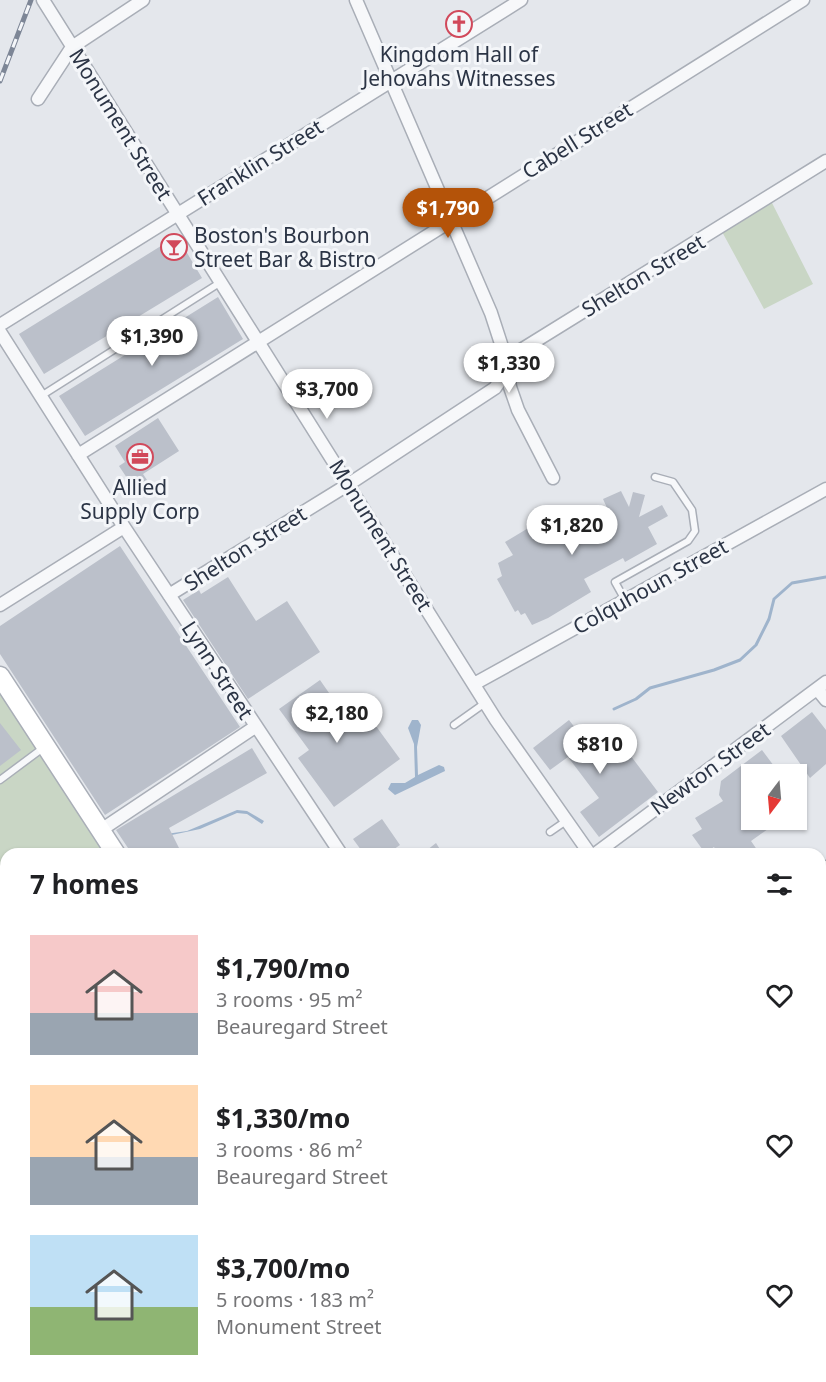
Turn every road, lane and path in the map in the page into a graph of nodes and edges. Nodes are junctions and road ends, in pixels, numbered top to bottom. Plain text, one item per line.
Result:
1 (43, 0) edge
2 (143, 0) edge
3 (356, 0) edge
4 (521, 0) edge
5 (803, 0) edge
6 (72, 47) junction
7 (391, 81) junction
8 (38, 99) dead end
9 (826, 161) edge
10 (178, 214) junction
11 (451, 220) junction
12 (221, 281) junction
13 (0, 325) edge
14 (0, 332) edge
15 (259, 341) junction
16 (508, 370) junction
17 (41, 396) junction
18 (78, 455) junction
19 (655, 477) dead end
20 (553, 478) dead end
21 (349, 484) junction
22 (826, 489) edge
23 (124, 527) junction
24 (169, 595) junction
25 (625, 600) junction
26 (0, 605) edge
27 (0, 675) edge
28 (474, 684) junction
29 (821, 685) edge
30 (826, 700) edge
31 (486, 703) junction
32 (454, 725) dead end
33 (255, 727) junction
34 (46, 746) junction
35 (0, 780) edge
36 (567, 820) junction
37 (101, 830) junction
38 (550, 832) dead end
39 (610, 842) junction
40 (112, 848) edge
41 (337, 848) edge
42 (586, 848) edge
43 (602, 848) edge
44 (614, 848) edge

1 - 6 street, Monument Street
2 - 6 street
3 - 7 street
4 - 7 street, Franklin Street
5 - 11 street, Cabell Street
6 - 8 street
6 - 10 street, Monument Street
7 - 10 street, Franklin Street
7 - 11 street
9 - 16 street, Shelton Street
10 - 12 street, Monument Street
10 - 13 street, Franklin Street
11 - 15 street, Cabell Street
11 - 16 street
12 - 15 street, Monument Street
12 - 17 lane
14 - 17 street, Lynn Street
15 - 18 street, Cabell Street
15 - 21 street, Monument Street
16 - 20 street
16 - 21 street, Shelton Street
17 - 18 street, Lynn Street
18 - 23 street, Lynn Street
19 - 25 lane
21 - 24 street, Shelton Street
21 - 28 street, Monument Street
22 - 25 street, Colquhoun Street
23 - 24 street, Lynn Street
23 - 26 street
24 - 33 street, Lynn Street
25 - 28 street, Colquhoun Street
27 - 34 main road
28 - 31 street, Monument Street
29 - 30 street
29 - 39 street, Newton Street
31 - 32 lane
31 - 36 street, Monument Street
33 - 37 street
33 - 41 street, Lynn Street
34 - 35 lane
34 - 37 main road
36 - 38 lane
36 - 42 street, Monument Street
37 - 40 main road
39 - 43 street, Newton Street
39 - 44 street

